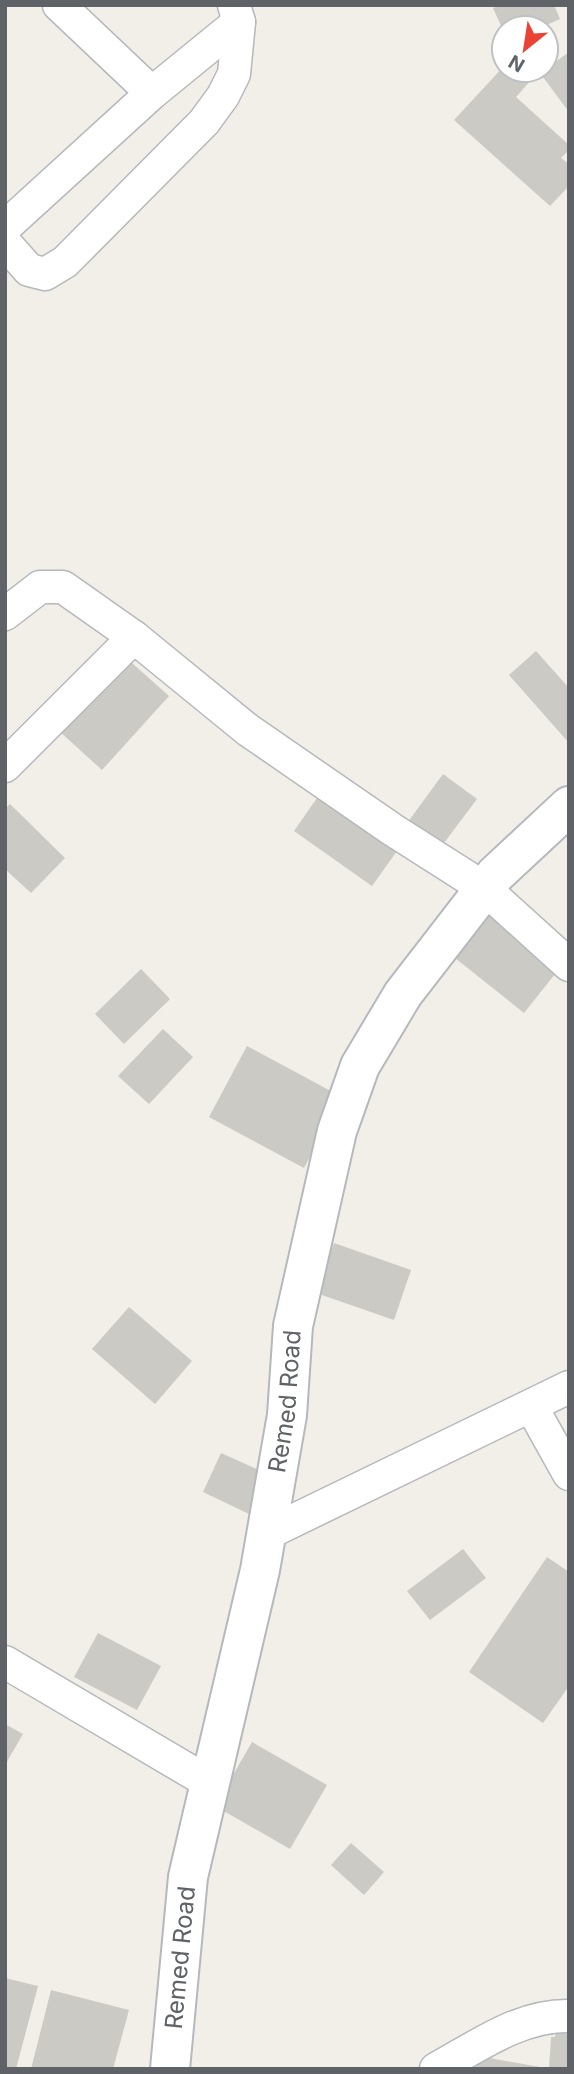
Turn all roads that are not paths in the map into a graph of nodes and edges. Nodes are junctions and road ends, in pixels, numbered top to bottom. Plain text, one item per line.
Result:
1 (59, 5) edge
2 (237, 13) edge
3 (152, 93) junction
4 (5, 228) edge
5 (5, 243) edge
6 (5, 614) edge
7 (134, 637) junction
8 (5, 766) edge
9 (569, 806) edge
10 (484, 888) junction
11 (569, 965) edge
12 (569, 1387) edge
13 (531, 1406) junction
14 (569, 1474) edge
15 (266, 1534) junction
16 (5, 1662) edge
17 (210, 1783) junction
18 (569, 2016) edge
19 (170, 2069) edge
20 (436, 2069) edge

1 - 3 street
2 - 3 street
2 - 5 street
3 - 4 street
6 - 7 street
7 - 8 street
7 - 10 street
9 - 10 street, Remed Road
10 - 11 street
10 - 15 street, Remed Road
12 - 13 street
13 - 14 street
13 - 15 street
15 - 17 street, Remed Road
16 - 17 street
17 - 19 street, Remed Road
18 - 20 street

